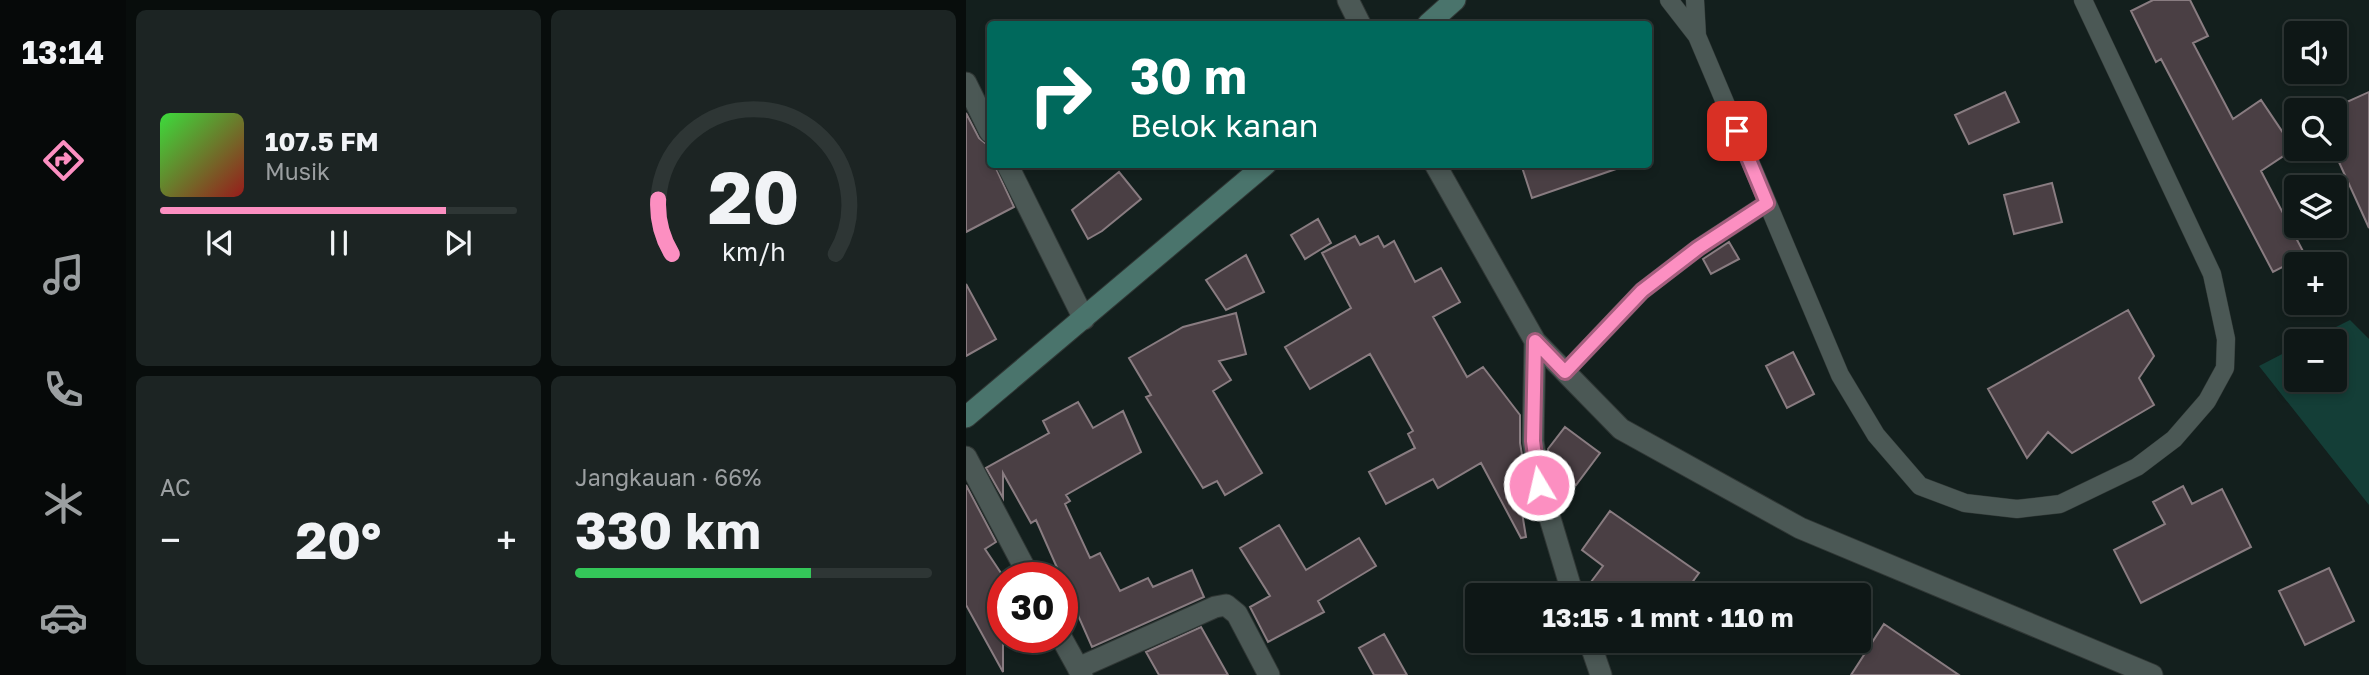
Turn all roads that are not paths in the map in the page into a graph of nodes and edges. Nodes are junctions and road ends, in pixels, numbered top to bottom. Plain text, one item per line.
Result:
1 (1348, 0) edge
2 (1455, 0) edge
3 (1669, 0) edge
4 (1695, 0) edge
5 (2083, 0) edge
6 (1358, 21) edge
7 (1431, 21) edge
8 (1697, 36) junction
9 (966, 83) edge
10 (987, 126) edge
11 (1009, 168) edge
12 (1261, 168) edge
13 (1438, 168) edge
14 (1767, 203) junction
15 (1084, 319) junction
16 (1535, 341) junction
17 (1565, 372) junction
18 (966, 417) edge
19 (966, 457) edge
20 (1022, 562) edge
21 (1569, 583) edge
22 (1070, 653) edge
23 (1593, 653) edge
24 (2115, 668) edge
25 (1080, 671) edge
26 (1269, 675) edge
27 (1601, 675) edge
28 (2152, 675) edge

1 - 6 street
2 - 7 main road
3 - 8 lane
4 - 8 lane
5 - 14 lane
8 - 14 lane
9 - 10 street
11 - 15 street
12 - 15 main road
13 - 16 street
14 - 17 lane
15 - 18 main road
16 - 17 street
16 - 21 street
17 - 24 street
19 - 20 street
22 - 25 street
23 - 27 street
24 - 28 street
25 - 26 street

